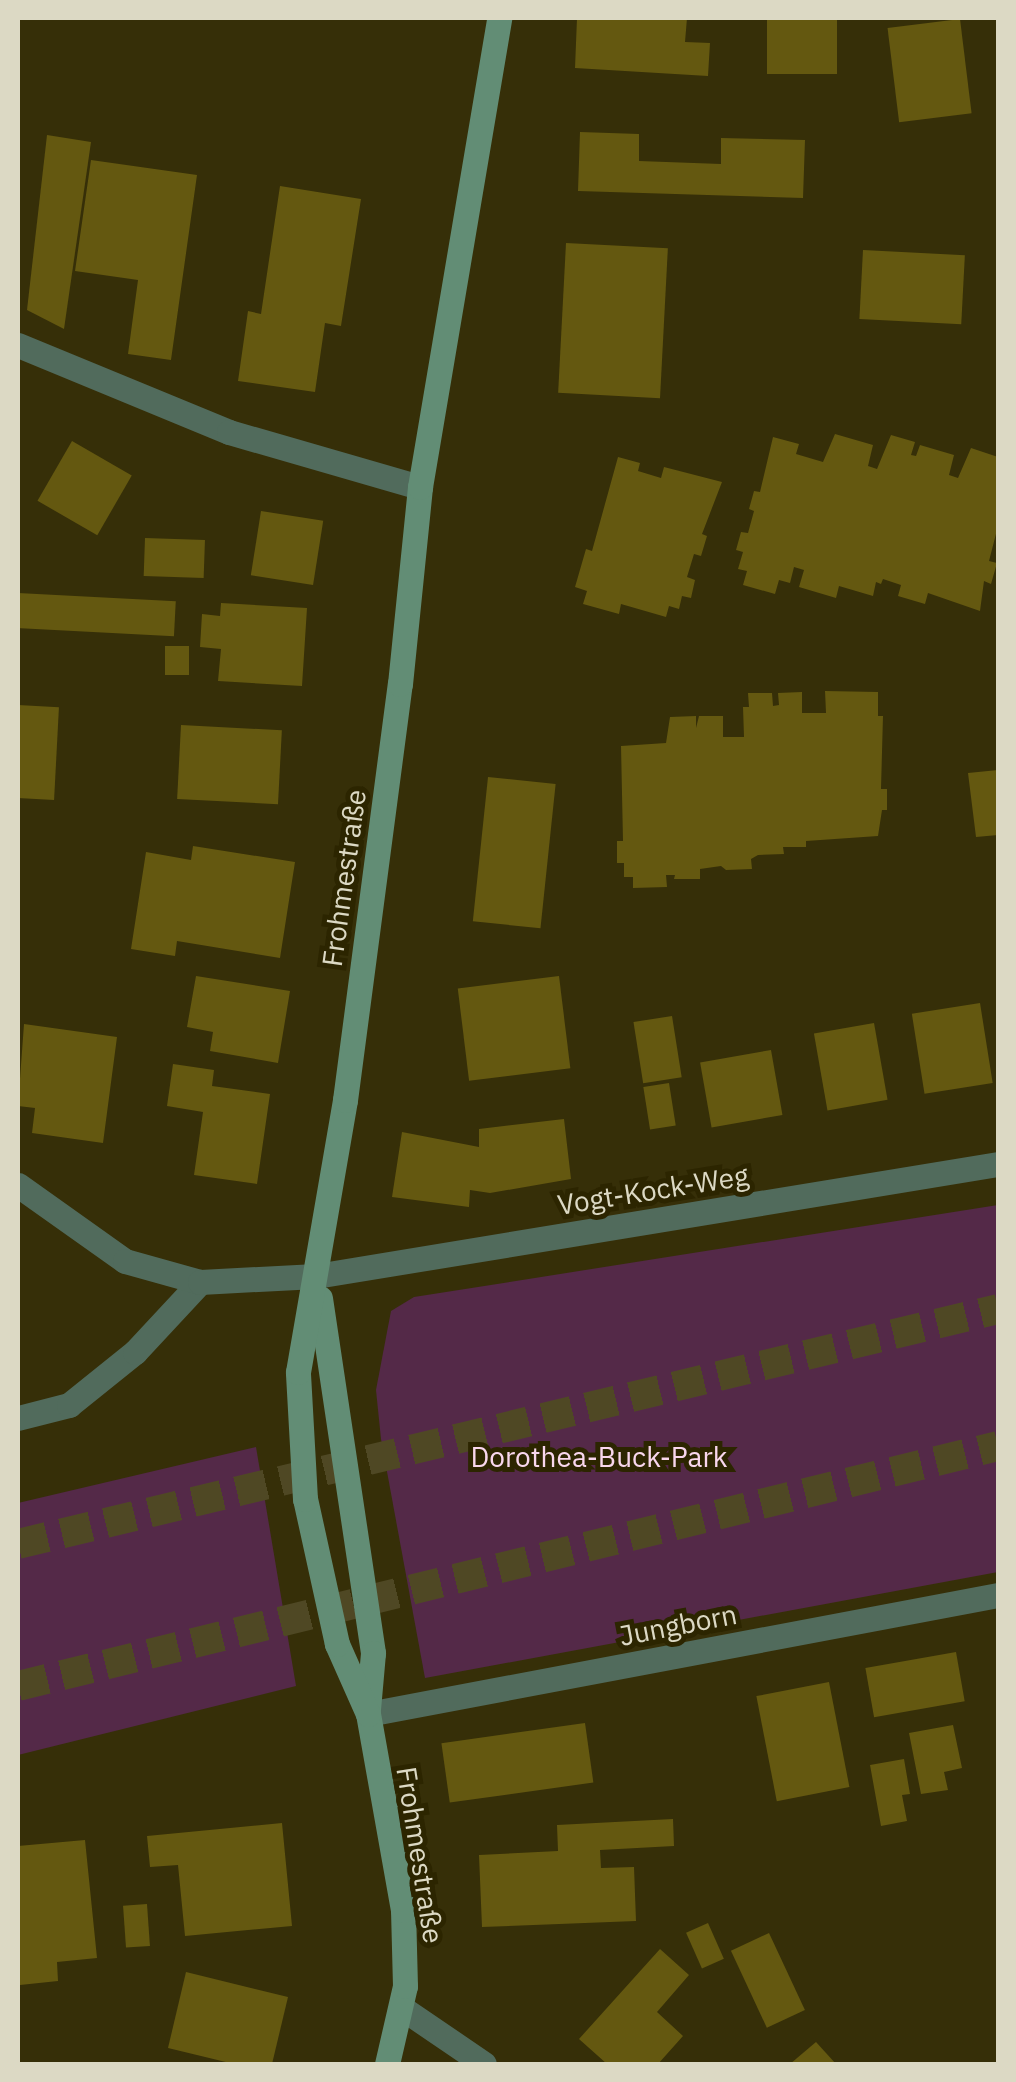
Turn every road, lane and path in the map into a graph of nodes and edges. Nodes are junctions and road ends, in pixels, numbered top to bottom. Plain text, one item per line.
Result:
1 (499, 18) edge
2 (18, 344) edge
3 (420, 487) junction
4 (998, 1164) edge
5 (18, 1185) edge
6 (316, 1276) junction
7 (200, 1282) junction
8 (18, 1418) edge
9 (998, 1595) edge
10 (368, 1714) junction
11 (402, 2008) junction
12 (387, 2064) edge
13 (484, 2064) edge

1 - 3 street, Frohmestraße
2 - 3 street
3 - 6 street, Frohmestraße
4 - 6 street, Vogt-Kock-Weg
5 - 7 street
6 - 7 street
6 - 10 street, Frohmestraße
6 - 10 street, Frohmestraße
7 - 8 street
9 - 10 street, Jungborn
10 - 11 street, Frohmestraße
11 - 12 street, Frohmestraße
11 - 13 street

